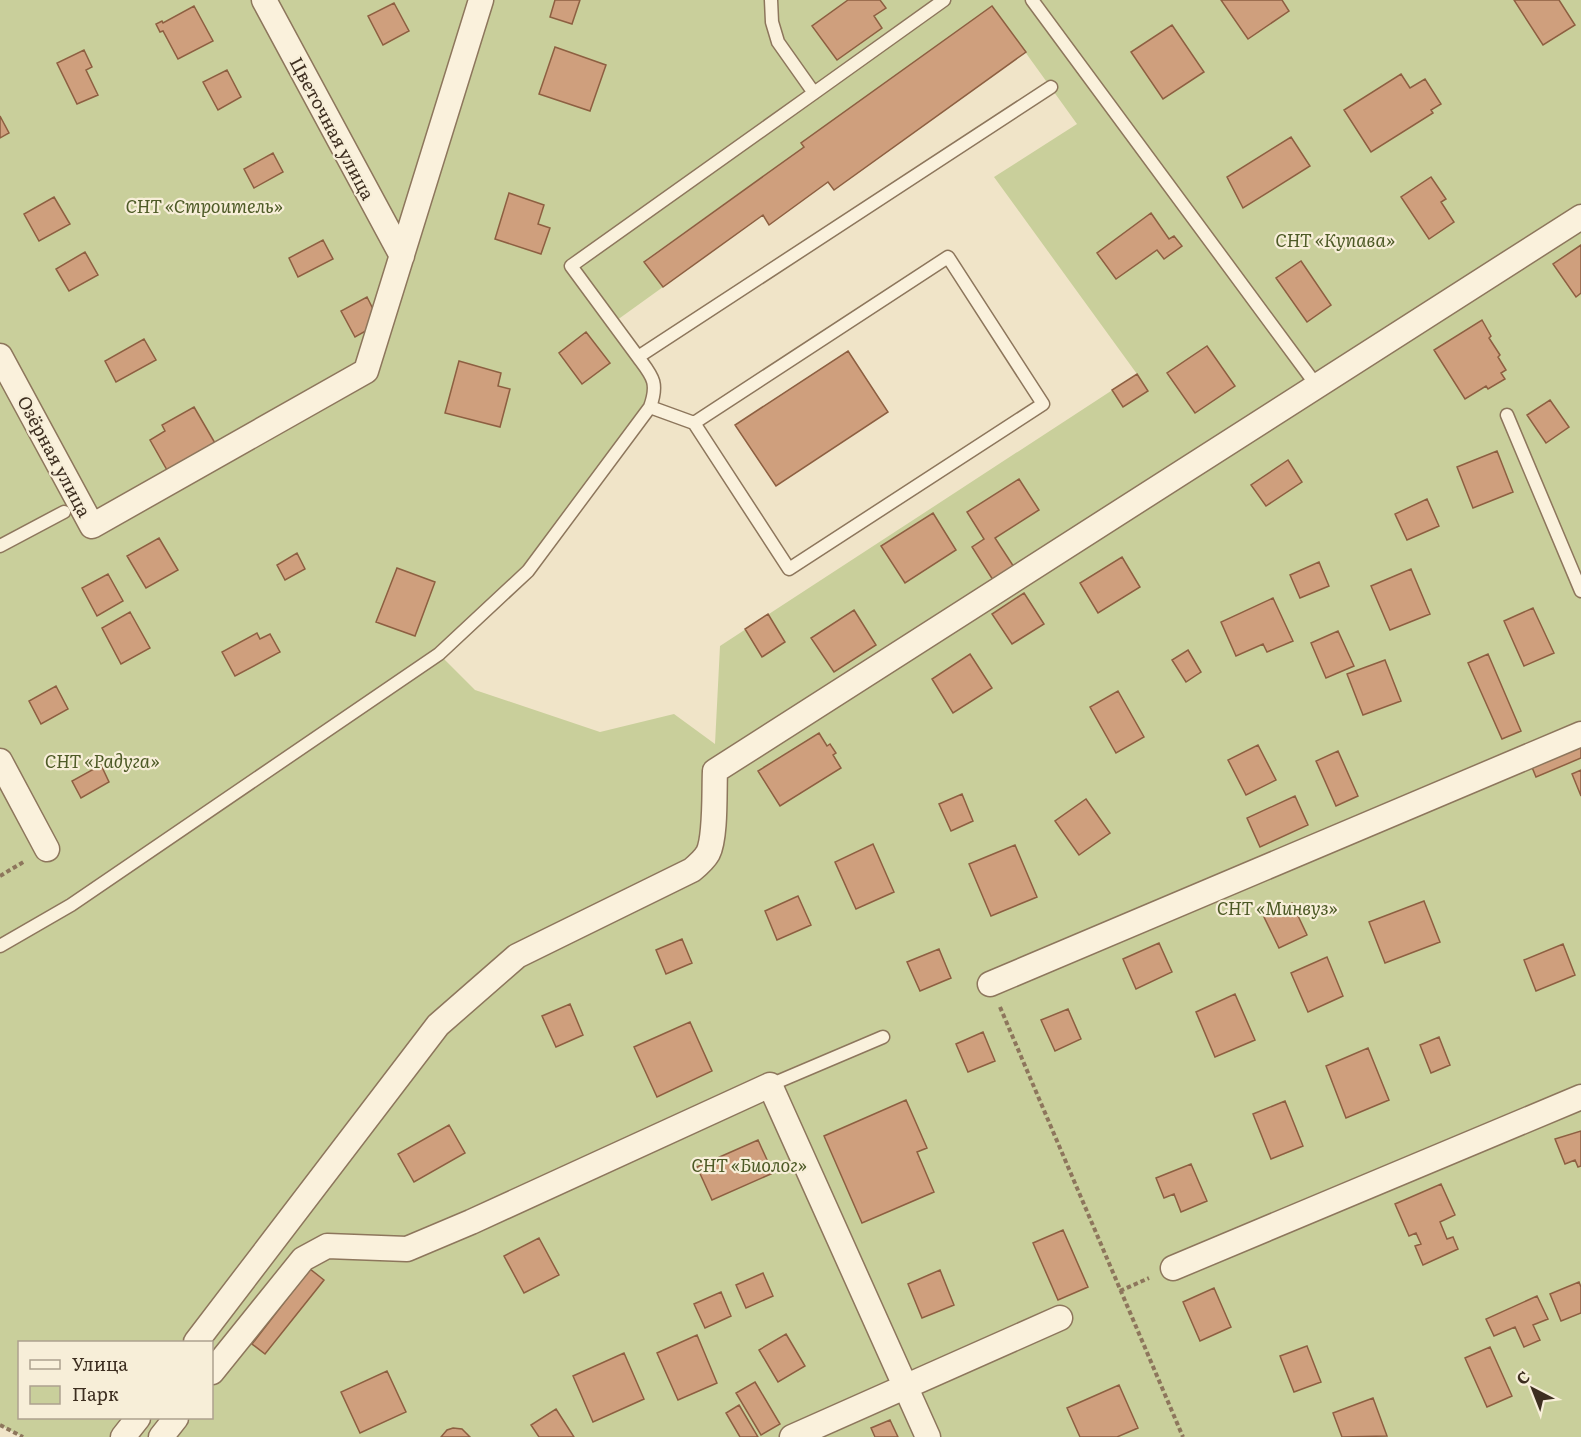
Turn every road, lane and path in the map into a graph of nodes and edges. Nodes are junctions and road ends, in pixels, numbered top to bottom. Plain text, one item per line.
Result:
1 (264, 0) edge
2 (481, 0) edge
3 (771, 0) edge
4 (944, 0) edge
5 (1032, 0) edge
6 (1051, 87) dead end
7 (814, 93) junction
8 (1581, 217) edge
9 (402, 256) junction
10 (0, 356) edge
11 (638, 357) junction
12 (1317, 386) junction
13 (650, 407) junction
14 (1507, 415) dead end
15 (694, 423) junction
16 (64, 512) dead end
17 (0, 546) edge
18 (1578, 576) edge
19 (1581, 591) edge
20 (1581, 734) edge
21 (0, 761) edge
22 (47, 849) dead end
23 (0, 946) edge
24 (990, 984) joint
25 (883, 1037) dead end
26 (770, 1085) junction
27 (1581, 1097) edge
28 (1173, 1268) joint
29 (1120, 1291) junction
30 (1060, 1318) dead end
31 (197, 1341) edge
32 (213, 1371) edge
33 (905, 1386) junction
34 (137, 1419) edge
35 (175, 1419) edge
36 (0, 1425) edge
37 (23, 1437) edge
38 (123, 1437) edge
39 (161, 1437) edge
40 (792, 1437) edge
41 (928, 1437) edge
42 (1183, 1437) edge

1 - 9 street, Цветочная улица
2 - 9 street
3 - 7 lane
4 - 7 lane
5 - 12 lane
6 - 11 lane
7 - 11 lane
8 - 12 street
9 - 10 street, Озёрная улица
11 - 13 lane
12 - 31 street
13 - 15 lane
13 - 23 lane
14 - 18 lane
15 - 15 lane
16 - 17 lane
18 - 19 lane
20 - 24 street
21 - 22 street
24 - 29 path
25 - 26 lane
26 - 32 street
26 - 33 street
27 - 28 street
28 - 29 path
29 - 42 path
30 - 33 street
33 - 40 street
33 - 41 street
34 - 38 street
35 - 39 street
36 - 37 path

